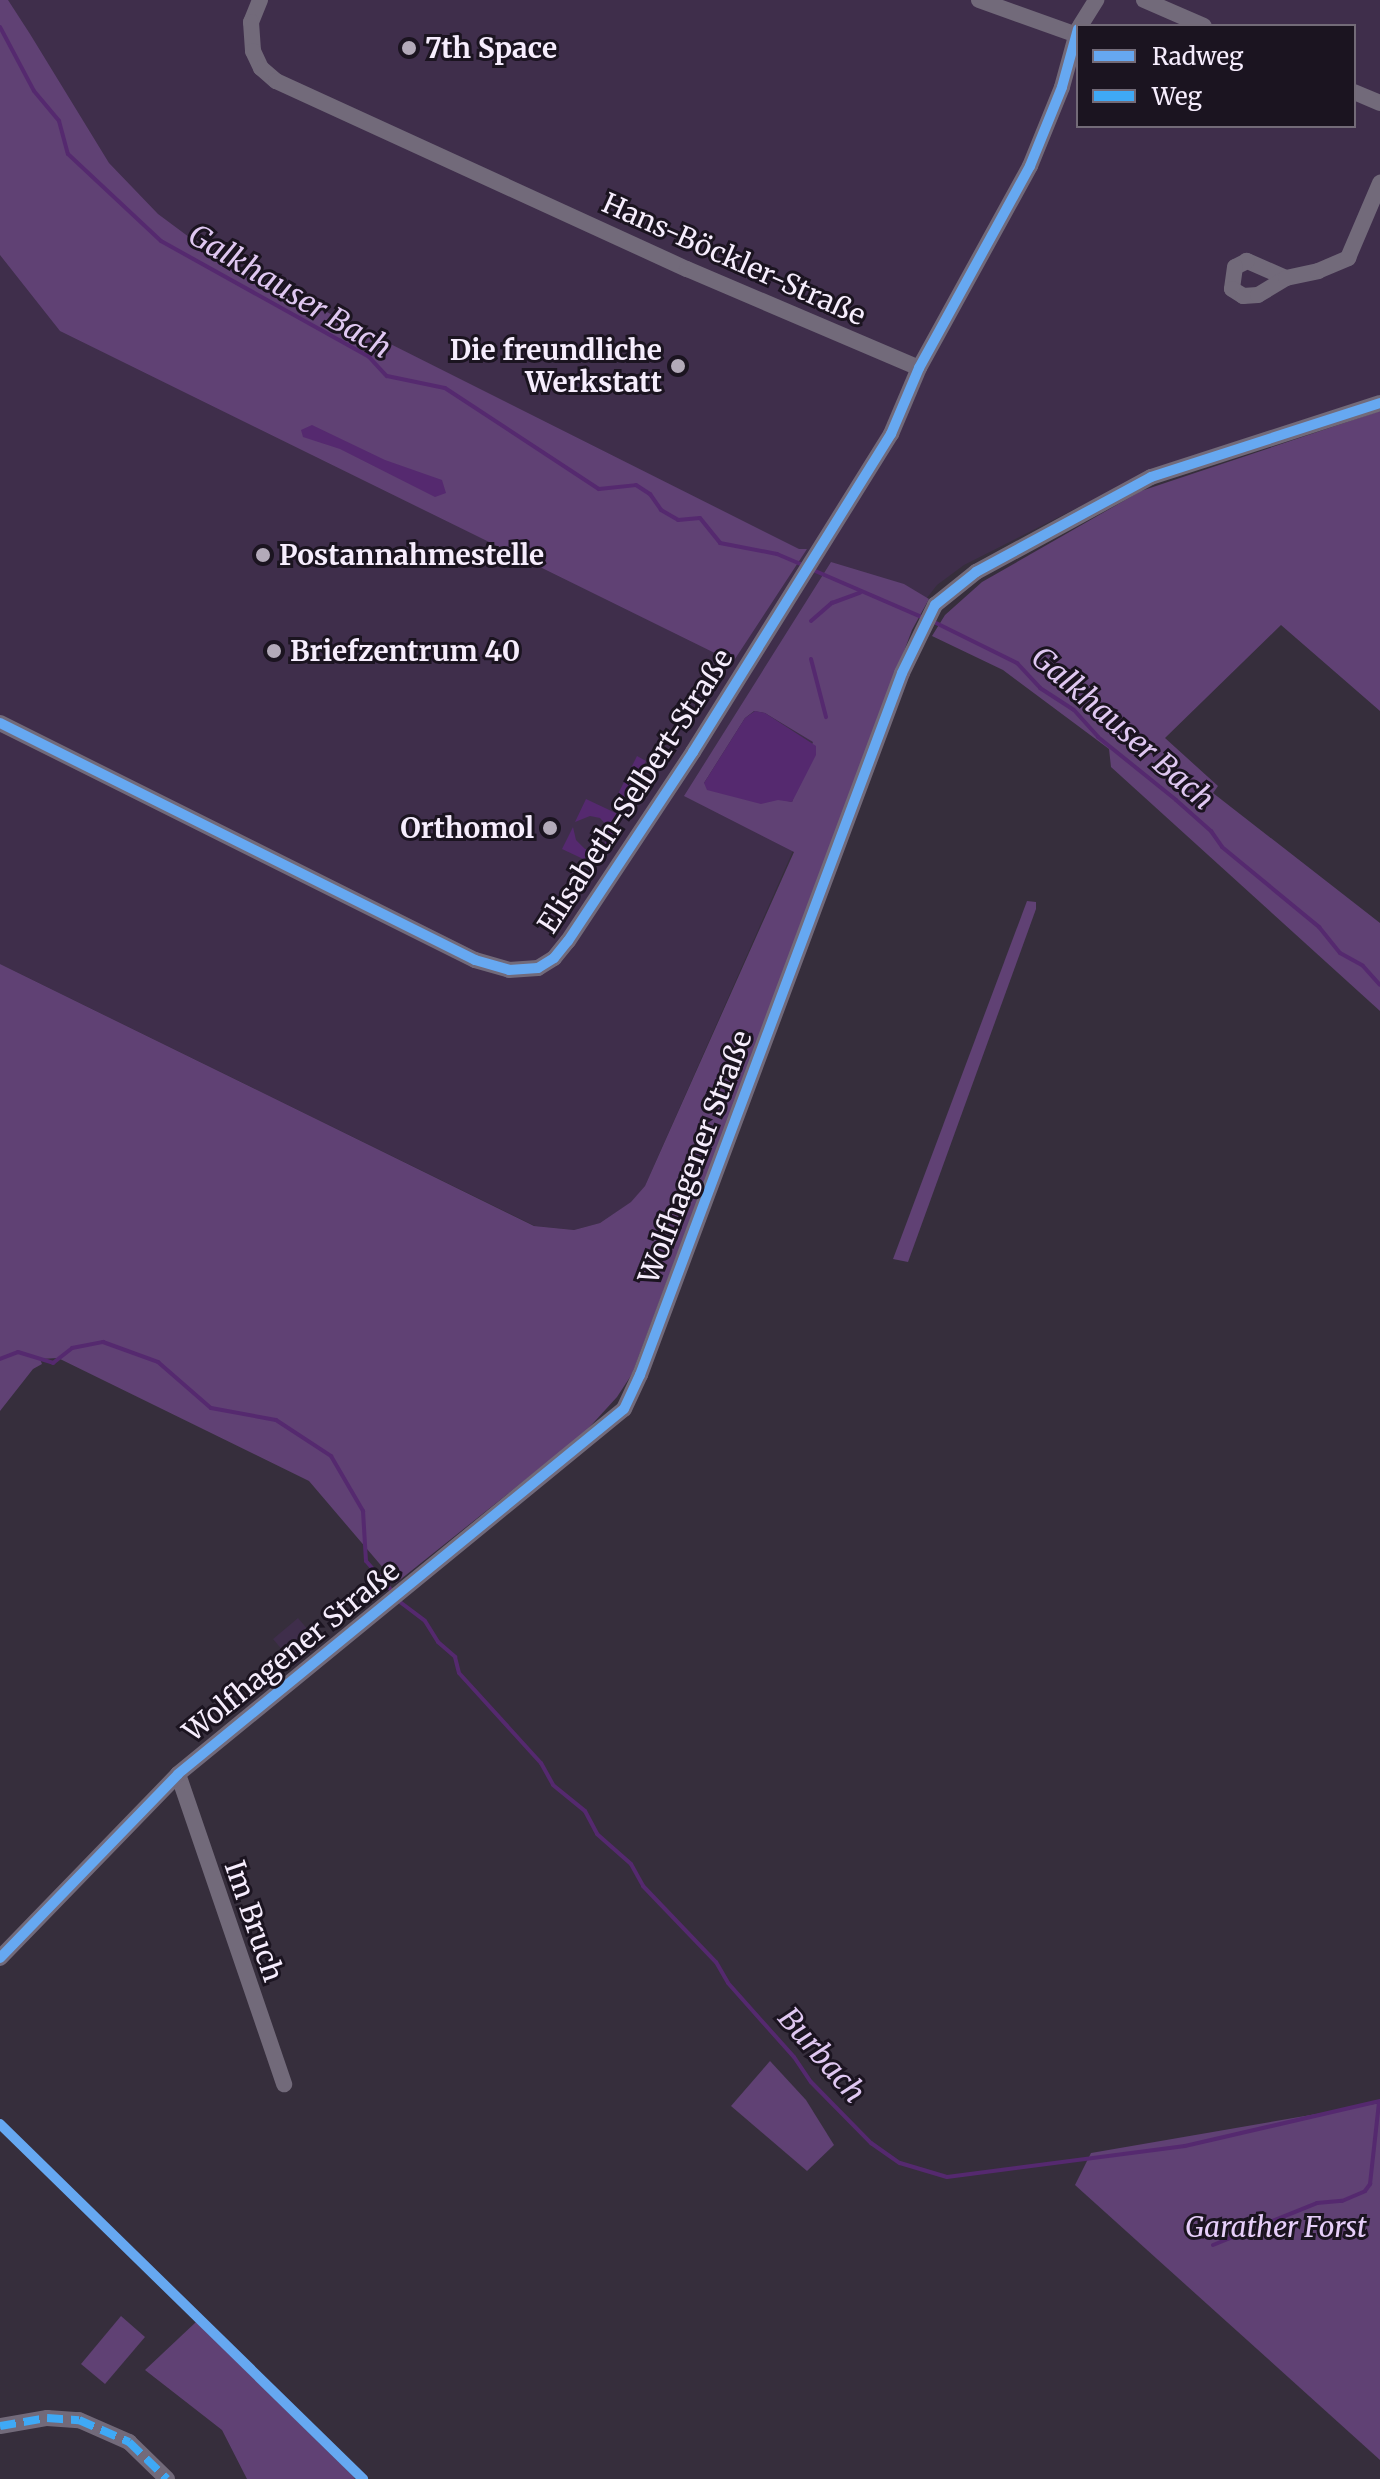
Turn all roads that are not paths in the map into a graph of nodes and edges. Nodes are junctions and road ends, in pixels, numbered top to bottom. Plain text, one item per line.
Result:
1 (260, 0) edge
2 (979, 0) edge
3 (1096, 0) edge
4 (1144, 0) edge
5 (1081, 24) edge
6 (1199, 24) edge
7 (1076, 30) edge
8 (1076, 34) edge
9 (1356, 93) edge
10 (1380, 103) edge
11 (1380, 183) edge
12 (1286, 278) dead end
13 (919, 368) junction
14 (1380, 403) edge
15 (0, 723) edge
16 (178, 1774) junction
17 (0, 1958) edge
18 (284, 2084) dead end
19 (0, 2426) edge
20 (167, 2479) edge

1 - 13 street, Hans-Böckler-Straße
2 - 7 street
3 - 5 street
4 - 6 street
8 - 13 street
9 - 10 street
11 - 12 street
13 - 15 street, Elisabeth-Selbert-Straße
14 - 16 street, Wolfhagener Straße
16 - 17 street, Wolfhagener Straße
16 - 18 street, Im Bruch
19 - 20 street

